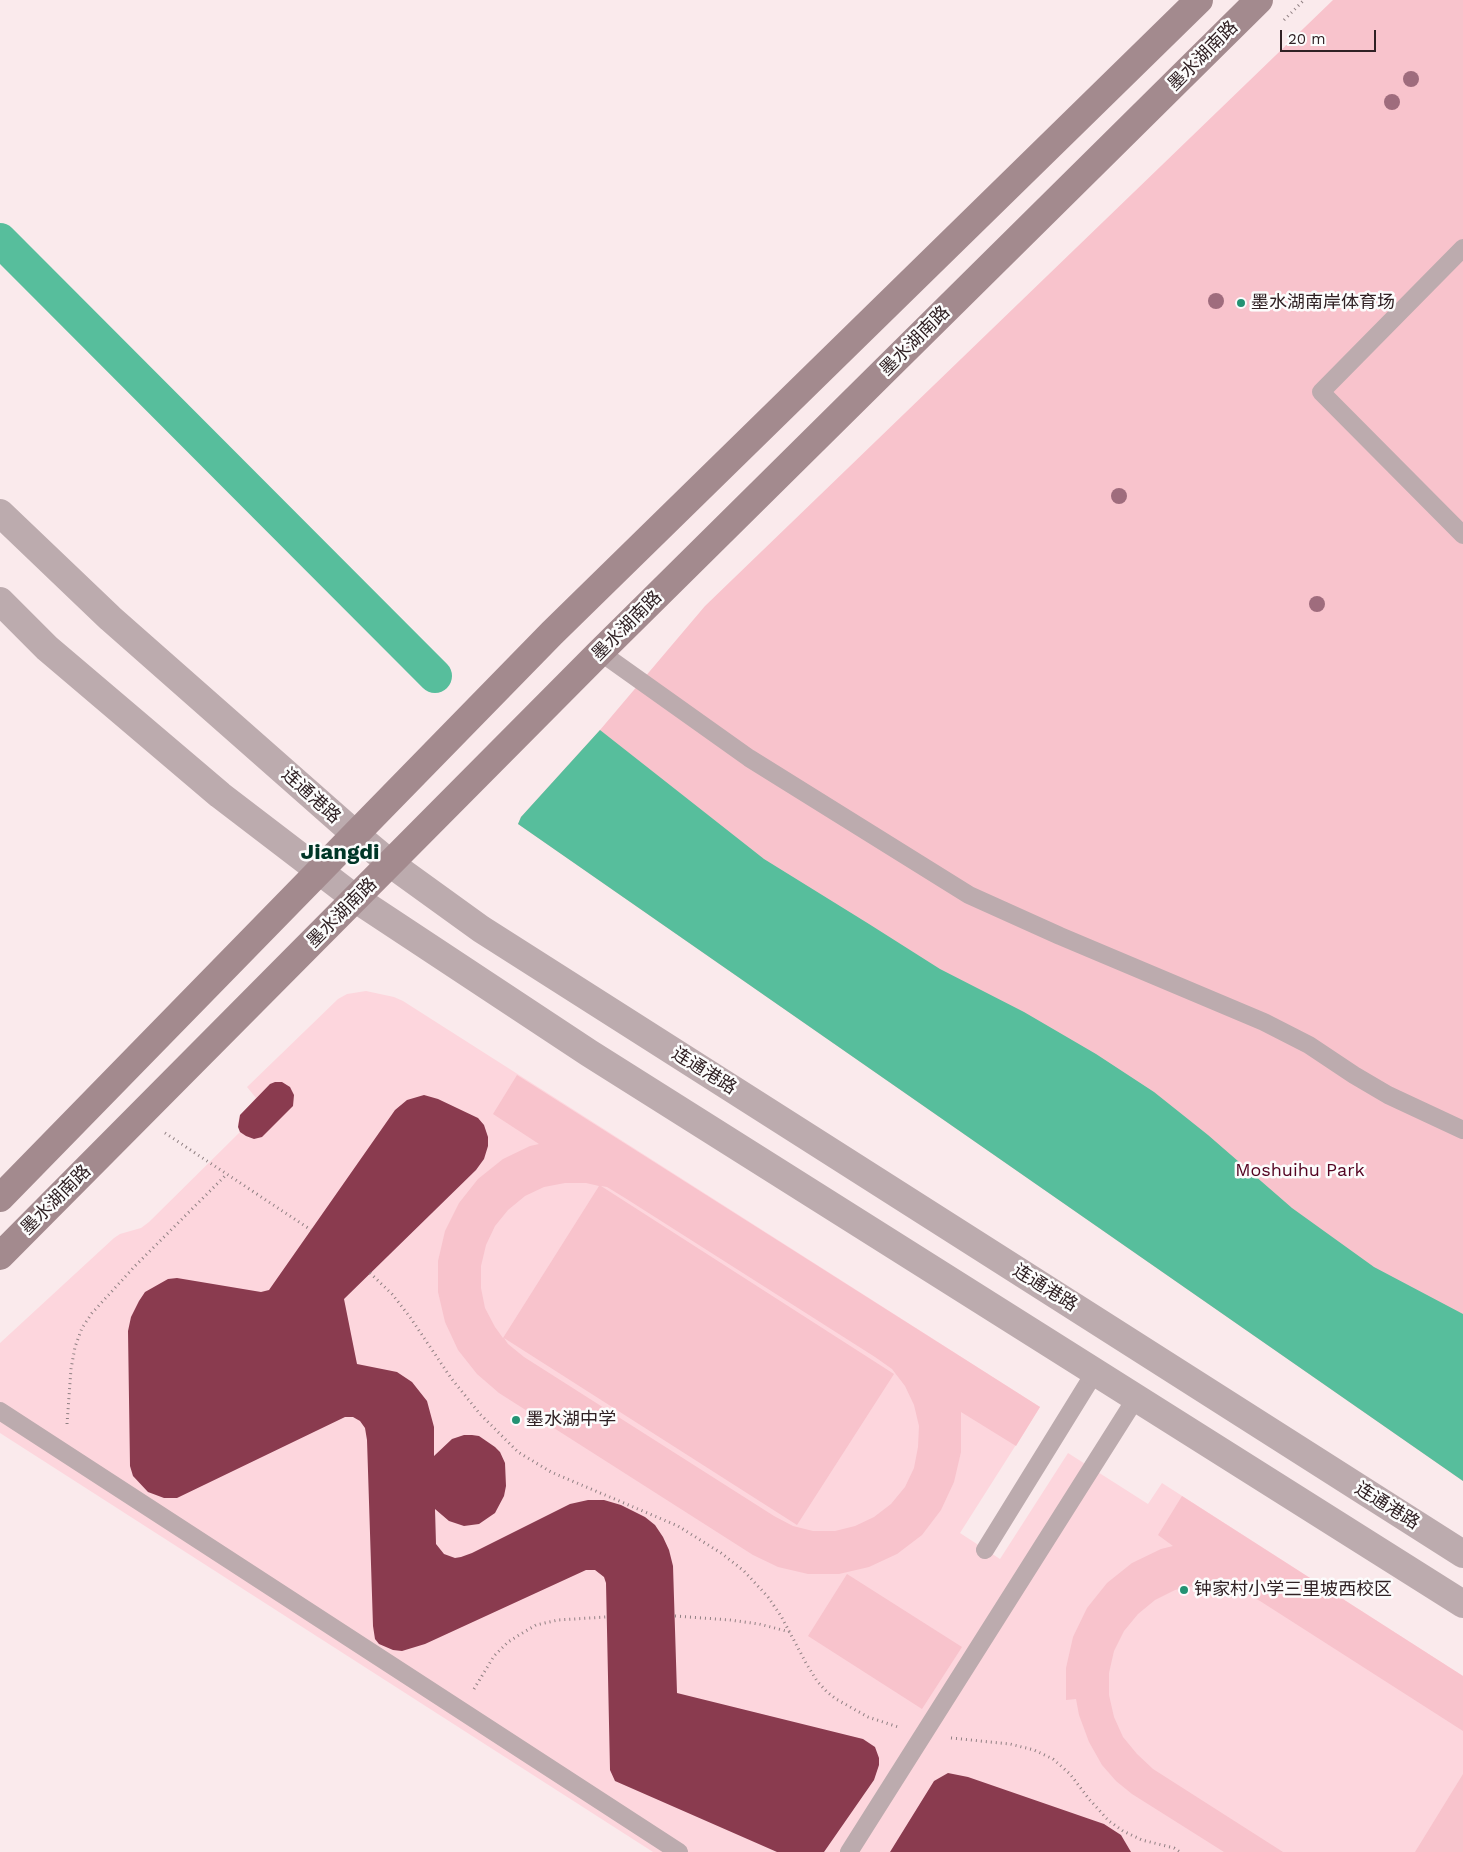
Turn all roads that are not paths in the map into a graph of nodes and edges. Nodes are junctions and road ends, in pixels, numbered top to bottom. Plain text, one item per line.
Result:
1 (1198, 0) edge
2 (1259, 0) edge
3 (1463, 248) edge
4 (0, 513) edge
5 (1463, 535) edge
6 (0, 601) edge
7 (593, 660) junction
8 (355, 834) junction
9 (391, 864) junction
10 (319, 871) junction
11 (356, 899) junction
12 (1463, 1130) edge
13 (0, 1198) edge
14 (0, 1256) edge
15 (1095, 1372) junction
16 (1136, 1398) junction
17 (0, 1411) edge
18 (985, 1550) dead end
19 (1463, 1554) edge
20 (1463, 1604) edge
21 (678, 1852) edge
22 (849, 1852) edge

1 - 8 main road
2 - 7 main road, 墨水湖南路
3 - 5 lane
4 - 8 street, 连通港路
6 - 10 street
7 - 9 main road, 墨水湖南路
7 - 12 lane
8 - 9 street, 连通港路
8 - 10 main road
9 - 11 main road, 墨水湖南路
9 - 19 street, 连通港路
10 - 11 street
10 - 13 main road
11 - 14 main road, 墨水湖南路
11 - 15 street
15 - 16 street
15 - 18 lane
16 - 20 street
16 - 22 lane
17 - 21 lane

